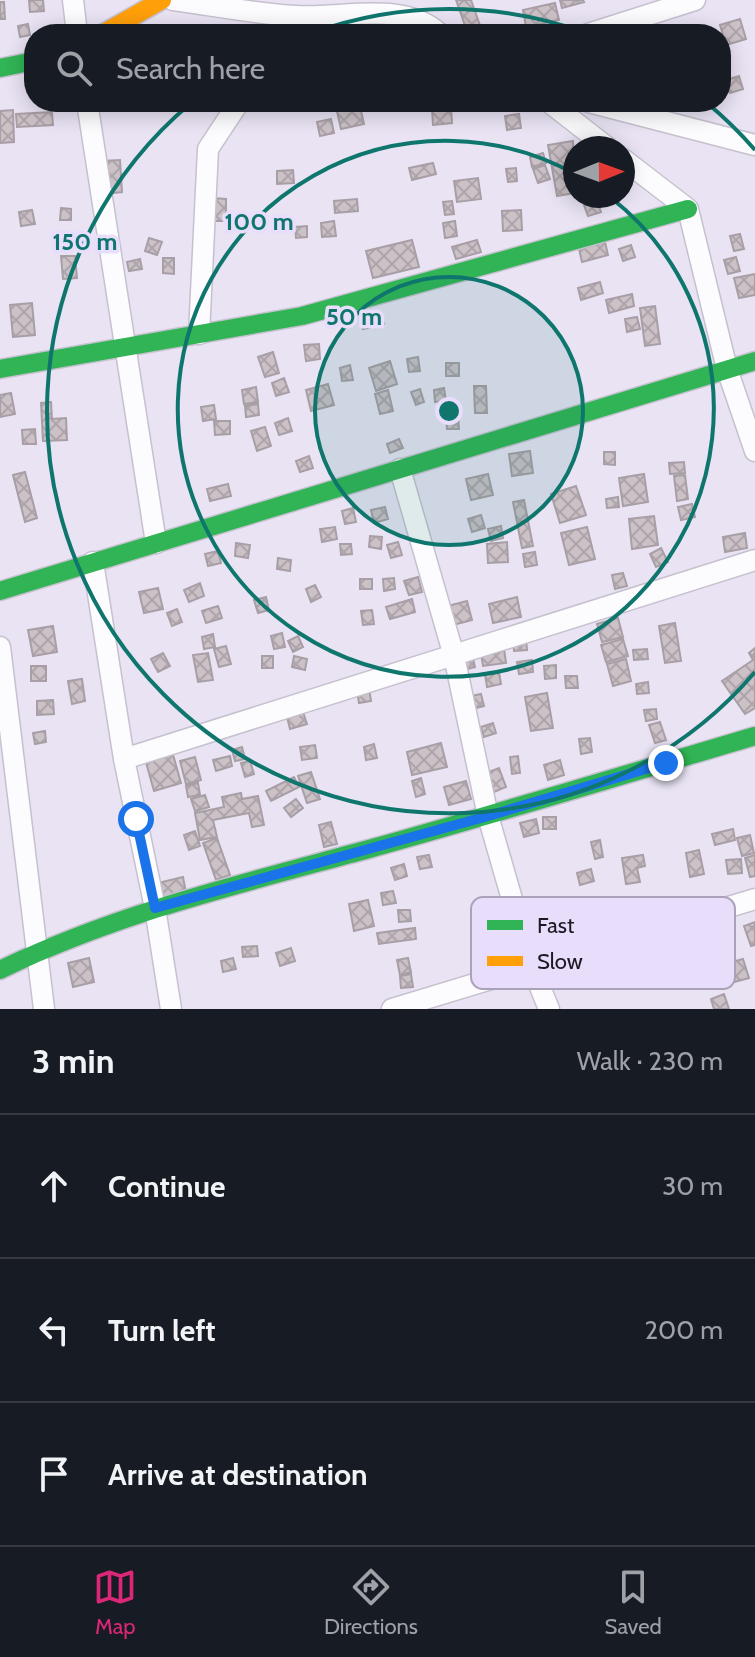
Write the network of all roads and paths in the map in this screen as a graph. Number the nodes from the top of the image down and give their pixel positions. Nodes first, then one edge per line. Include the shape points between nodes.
1 (73, 0) edge
2 (162, 0) edge
3 (173, 0) edge
4 (695, 0) edge
5 (296, 16) junction
6 (76, 24) edge
7 (120, 24) edge
8 (291, 24) edge
9 (426, 24) edge
10 (619, 24) edge
11 (24, 63) edge
12 (0, 68) edge
13 (89, 112) edge
14 (232, 112) edge
15 (562, 112) edge
16 (628, 112) edge
17 (593, 136) edge
18 (755, 145) edge
19 (635, 168) edge
20 (688, 209) junction
21 (199, 334) junction
22 (125, 347) junction
23 (755, 361) edge
24 (0, 369) edge
25 (727, 369) junction
26 (755, 451) edge
27 (400, 469) junction
28 (156, 543) junction
29 (755, 560) edge
30 (93, 562) junction
31 (0, 591) edge
32 (0, 647) edge
33 (454, 656) junction
34 (755, 736) edge
35 (124, 759) junction
36 (488, 816) junction
37 (511, 897) edge
38 (755, 899) edge
39 (735, 905) edge
40 (155, 908) junction
41 (37, 952) junction
42 (0, 970) edge
43 (471, 984) edge
44 (541, 989) edge
45 (44, 1009) edge
46 (171, 1009) edge
47 (392, 1009) edge
48 (549, 1009) edge

1 - 6 street
2 - 7 street
3 - 5 street
4 - 10 street
5 - 8 street
5 - 9 street via 379,14
11 - 12 street
13 - 22 street
14 - 21 street via 208,149
15 - 17 street
16 - 18 street
19 - 20 street
20 - 21 street via 302,316
20 - 25 street
21 - 22 street
22 - 24 street
22 - 28 street
23 - 25 street
25 - 26 street
25 - 27 street
27 - 28 street
27 - 33 street
28 - 30 street
29 - 33 street
30 - 31 street
30 - 35 street
32 - 41 street
33 - 35 street
33 - 36 street
34 - 36 street
35 - 40 street
36 - 37 street
36 - 40 street
38 - 39 street
40 - 41 street
40 - 46 street
41 - 42 street
41 - 45 street
43 - 47 street
44 - 48 street

